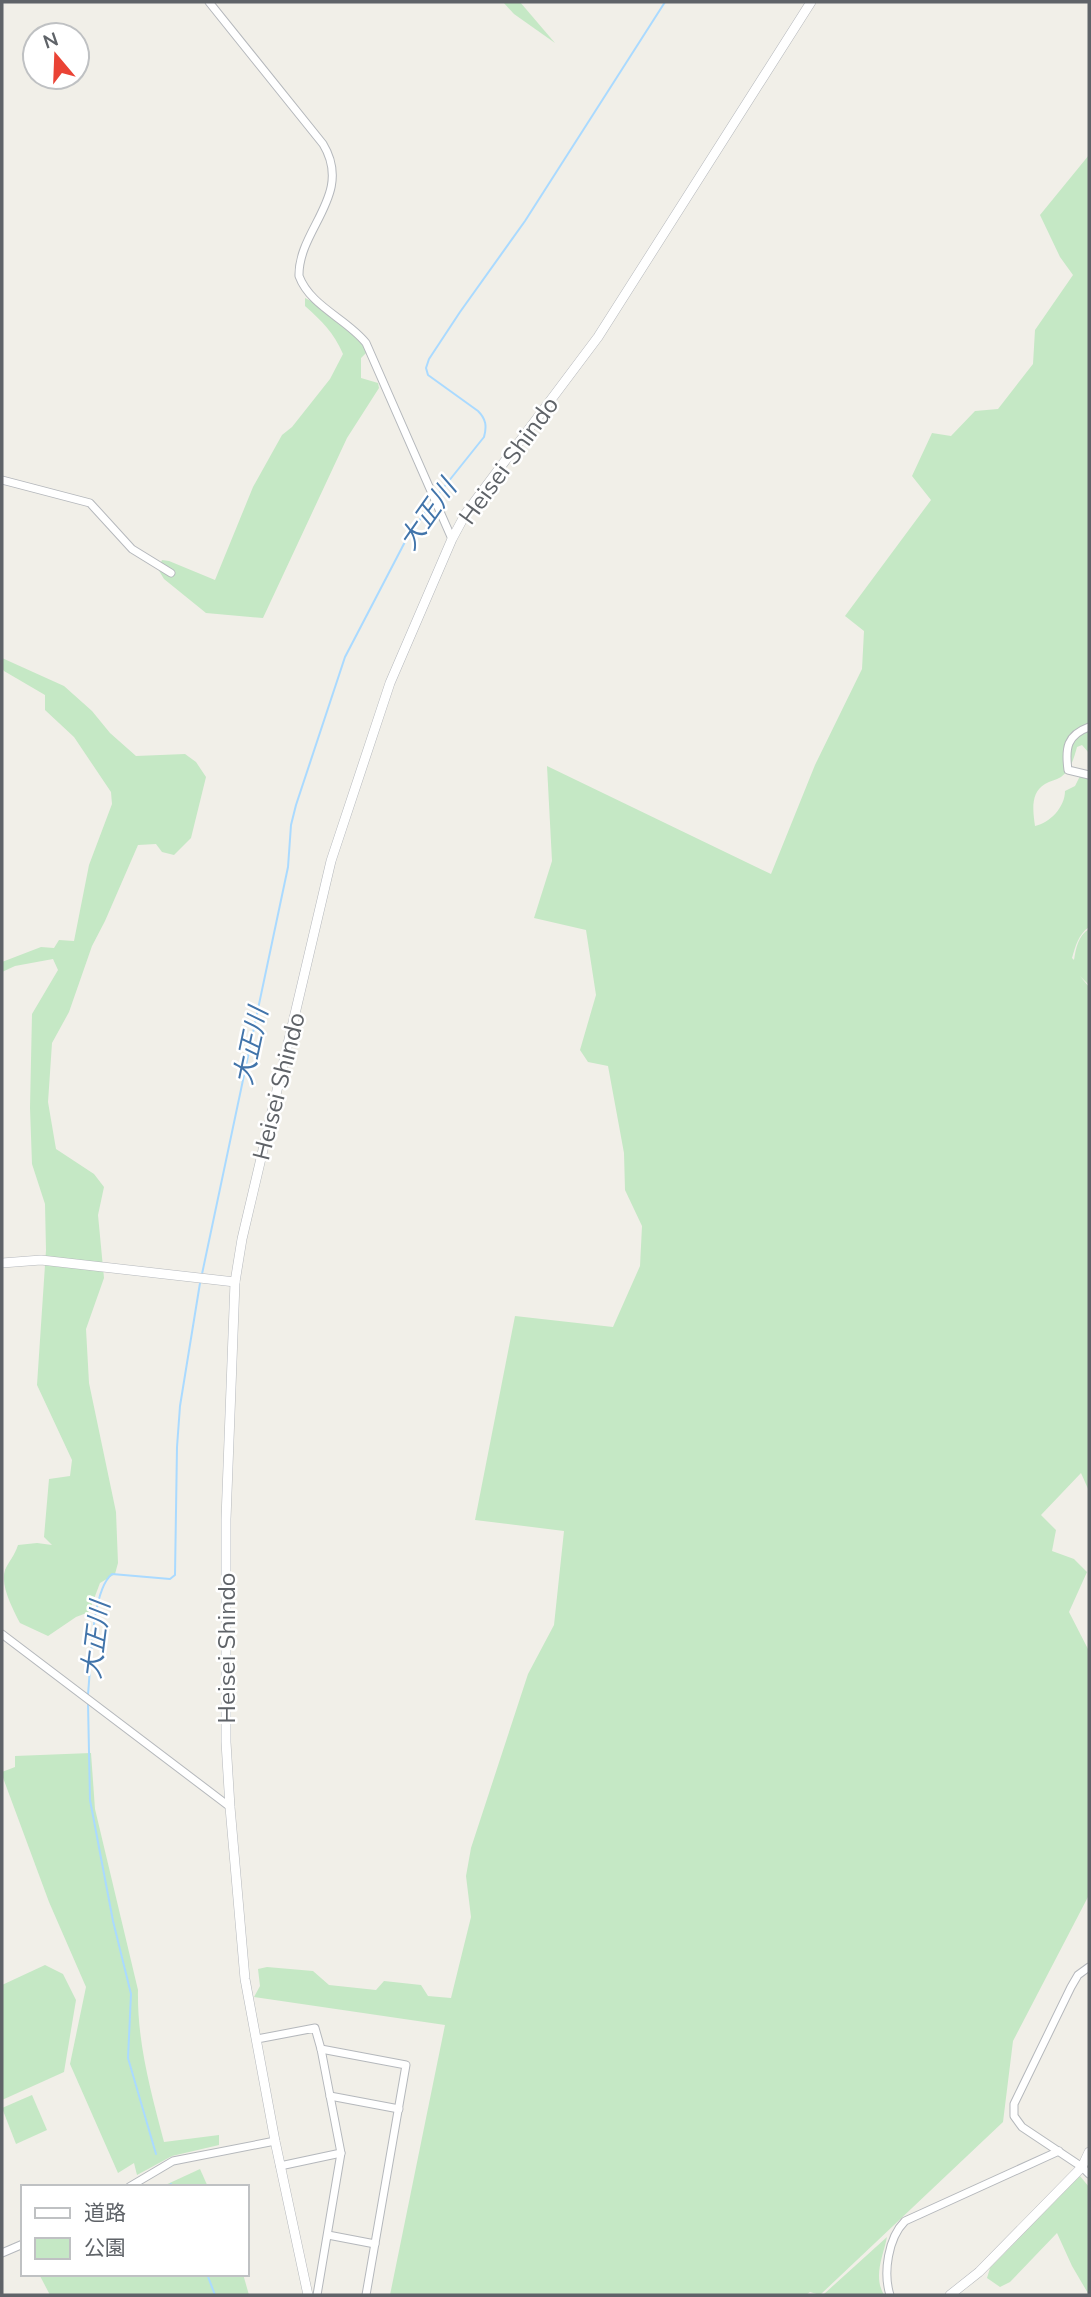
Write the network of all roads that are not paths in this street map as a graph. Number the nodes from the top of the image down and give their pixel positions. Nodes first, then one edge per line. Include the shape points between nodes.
1 (209, 2) edge
2 (811, 2) edge
3 (2, 480) edge
4 (452, 539) junction
5 (172, 573) dead end
6 (1089, 727) edge
7 (1089, 775) edge
8 (2, 1263) edge
9 (235, 1282) junction
10 (2, 1634) edge
11 (230, 1807) junction
12 (1089, 1967) edge
13 (257, 2039) junction
14 (321, 2049) junction
15 (330, 2096) junction
16 (399, 2109) junction
17 (275, 2141) junction
18 (1059, 2151) junction
19 (1089, 2152) edge
20 (341, 2153) junction
21 (280, 2166) junction
22 (1086, 2170) edge
23 (132, 2185) edge
24 (328, 2235) junction
25 (375, 2244) junction
26 (21, 2245) edge
27 (2, 2253) edge
28 (308, 2295) edge
29 (317, 2295) edge
30 (366, 2295) edge
31 (890, 2295) edge
32 (950, 2295) edge

1 - 4 street via 331,156 331,188 299,276 309,293 366,344
2 - 4 street, Heisei Shindo via 598,337 466,513
3 - 5 street via 90,503 132,549
4 - 9 street, Heisei Shindo via 390,682 331,861
6 - 7 street via 1070,740 1066,762 1068,770
8 - 9 street via 41,1260
9 - 11 street, Heisei Shindo via 226,1519
10 - 11 street
11 - 13 street, Heisei Shindo via 245,1979
12 - 18 street via 1071,1987 1014,2104 1014,2116 1022,2127
13 - 14 street via 316,2028
13 - 17 street, Heisei Shindo
14 - 15 street
14 - 16 street via 406,2065
15 - 16 street
15 - 20 street
16 - 25 street
17 - 21 street, Heisei Shindo
17 - 23 street via 173,2161
18 - 22 street
18 - 31 street via 905,2221 887,2265
19 - 22 street
20 - 21 street
20 - 24 street
21 - 28 street, Heisei Shindo
22 - 32 street
24 - 25 street
24 - 29 street
25 - 30 street
26 - 27 street

